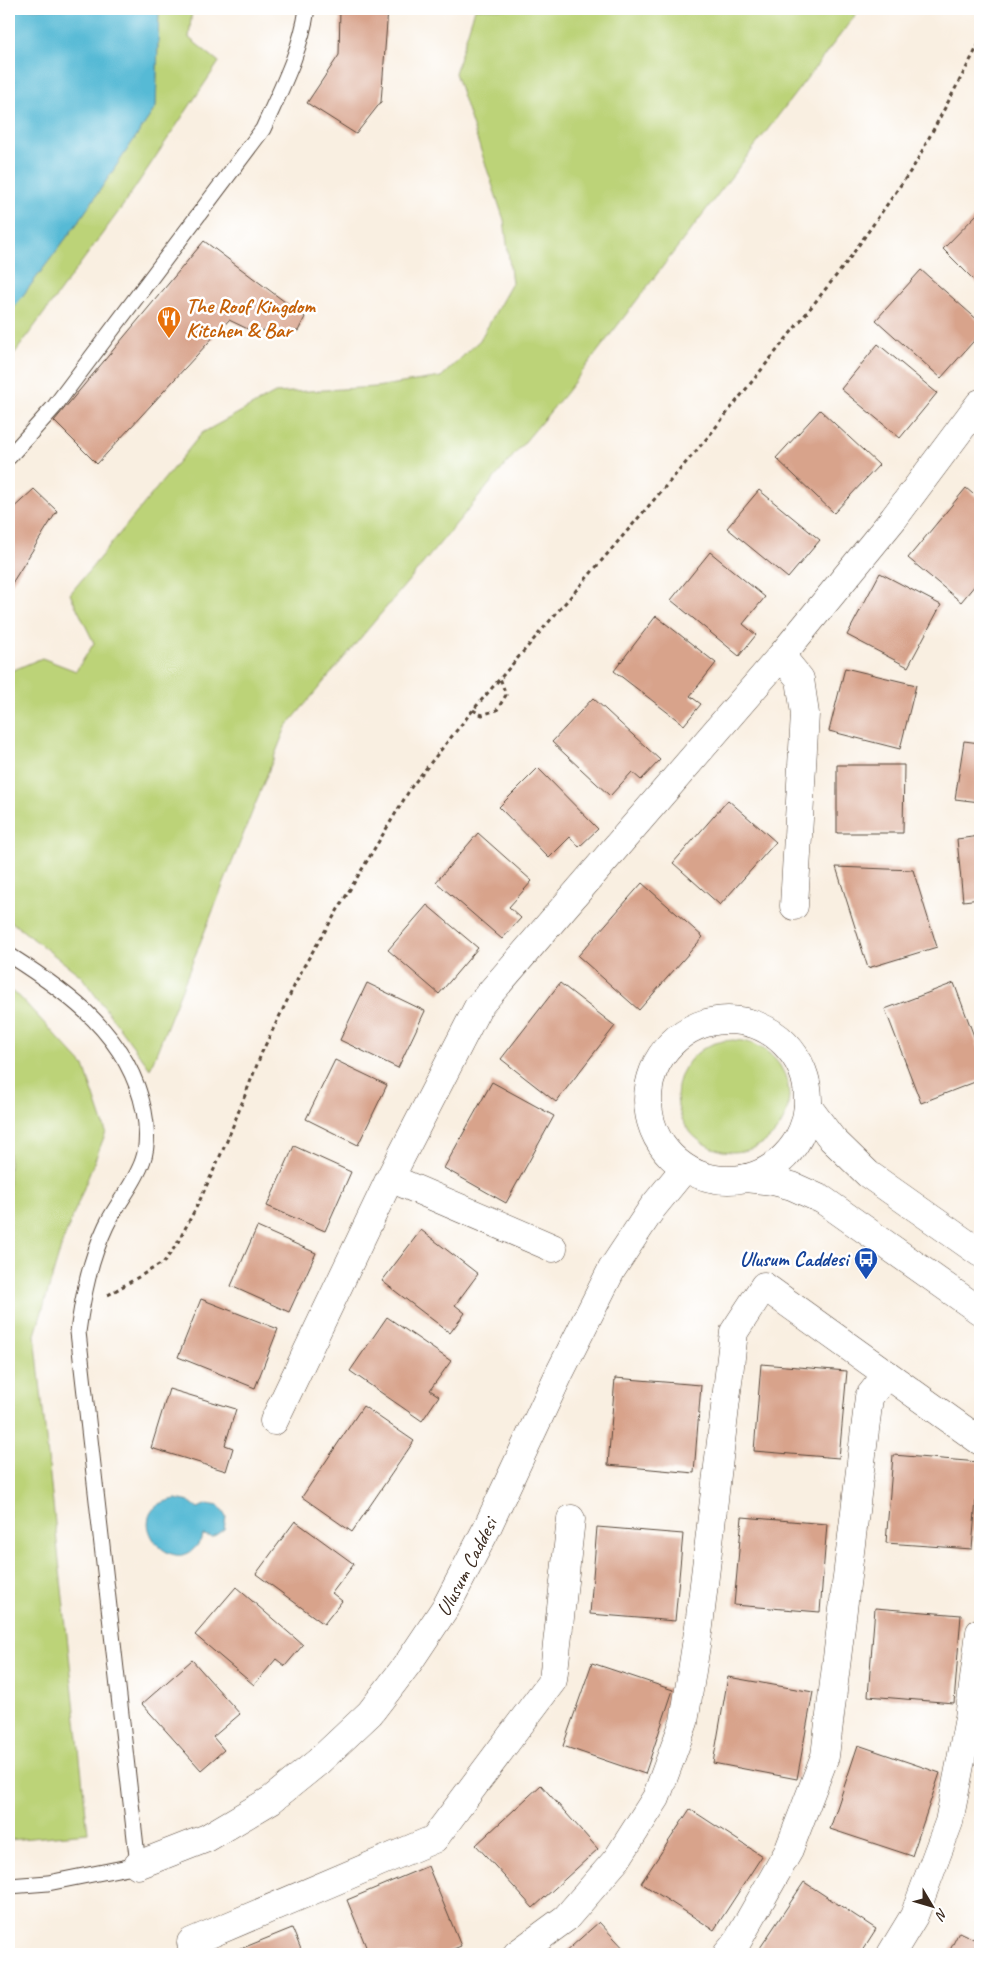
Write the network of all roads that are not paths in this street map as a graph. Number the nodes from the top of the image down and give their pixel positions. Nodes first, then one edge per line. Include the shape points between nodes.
1 (307, 9) edge
2 (980, 403) edge
3 (9, 457) edge
4 (781, 656) junction
5 (794, 906) dead end
6 (9, 955) edge
7 (808, 1107) junction
8 (685, 1168) junction
9 (390, 1178) junction
10 (744, 1178) junction
11 (554, 1248) dead end
12 (980, 1253) edge
13 (980, 1311) edge
14 (887, 1374) junction
15 (274, 1421) dead end
16 (980, 1441) edge
17 (571, 1519) dead end
18 (980, 1632) edge
19 (138, 1865) junction
20 (9, 1886) edge
21 (193, 1954) edge
22 (517, 1954) edge
23 (727, 1954) edge
24 (891, 1954) edge

1 - 3 lane via 286,78 263,129 54,407
2 - 4 street via 894,518
4 - 5 street via 800,680 805,714
4 - 9 street via 478,1007
6 - 19 lane via 58,987 86,1012 130,1068 146,1124 144,1158 106,1226 88,1272 78,1332
7 - 8 street via 807,1085 799,1064 786,1045 768,1031 747,1022 725,1020 703,1024 683,1034 666,1050 654,1069 648,1091 648,1113 656,1135 668,1154
7 - 10 street via 803,1128 793,1147 778,1163
7 - 12 street via 832,1139 868,1174
8 - 10 street via 708,1178
8 - 19 street, Ulusum Caddesi via 653,1207 612,1269 447,1605 370,1713 271,1800 207,1838
9 - 11 street
9 - 15 street
10 - 13 street via 786,1185 823,1200
14 - 16 street
14 - 22 street via 764,1286 734,1332 699,1626 684,1722 656,1798 617,1859 566,1918
14 - 23 street via 869,1397 824,1756 788,1852
17 - 21 street via 553,1680 434,1840 191,1942
18 - 24 street via 969,1718 949,1822 914,1916
19 - 20 lane via 48,1883

